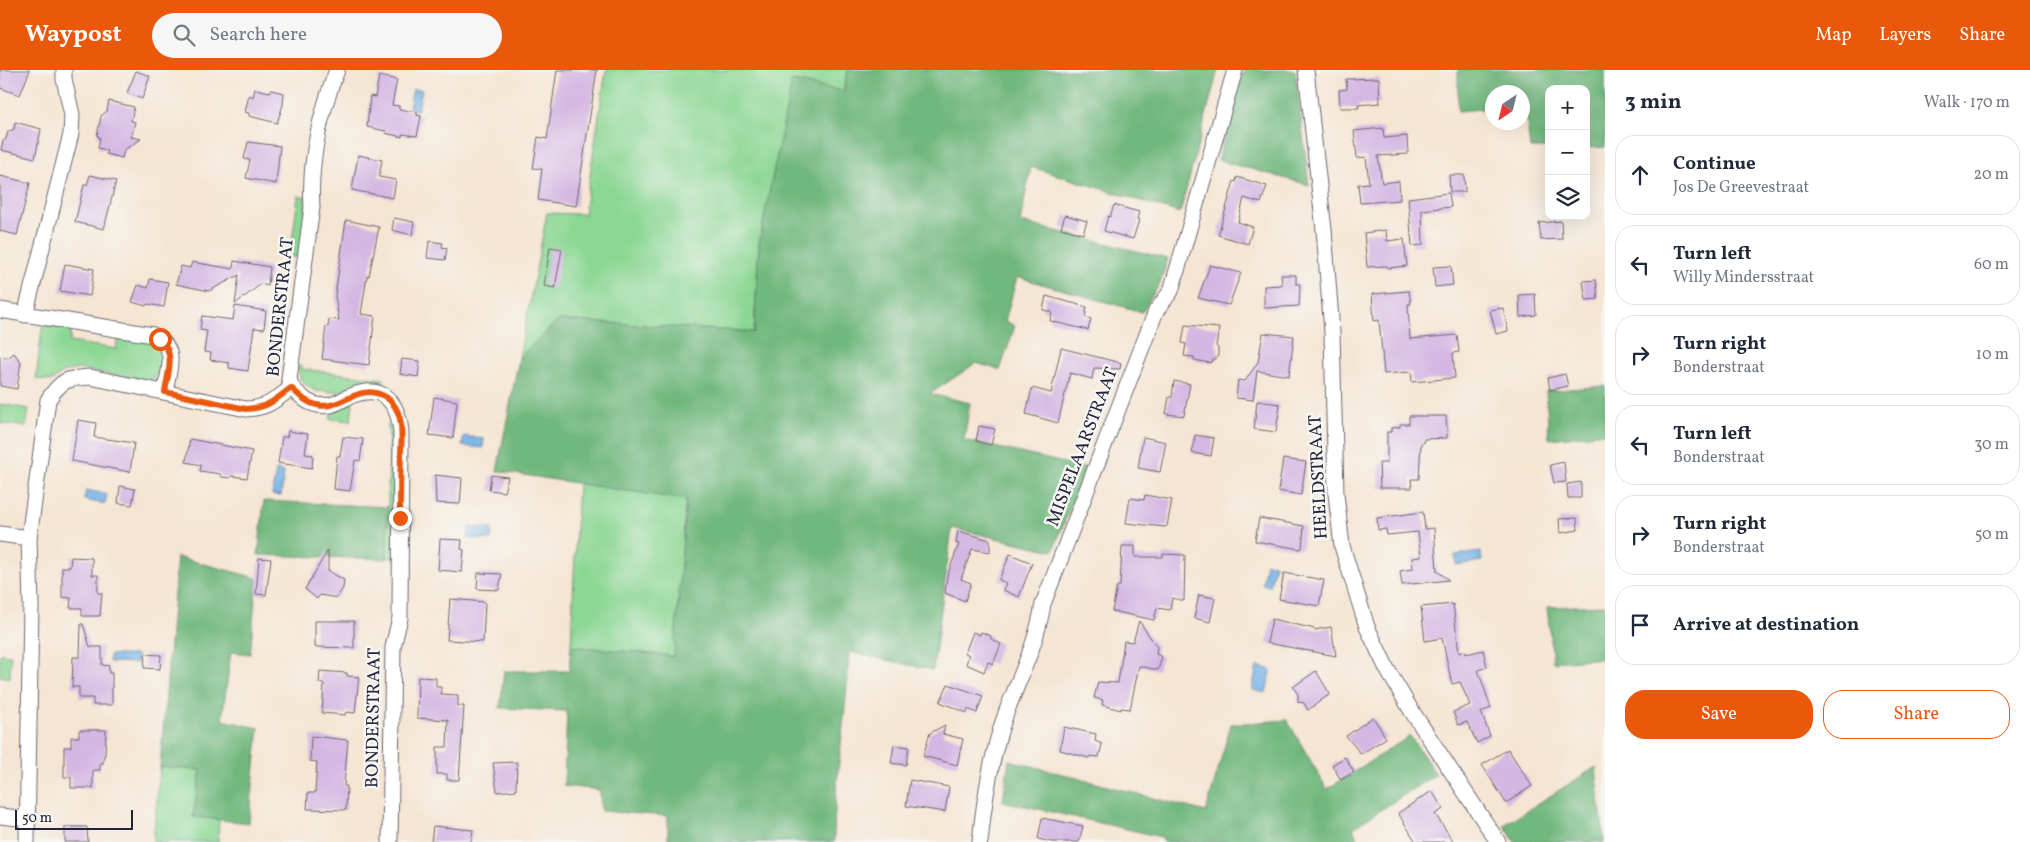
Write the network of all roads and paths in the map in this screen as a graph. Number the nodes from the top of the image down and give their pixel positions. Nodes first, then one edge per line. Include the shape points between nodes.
1 (64, 70) edge
2 (337, 70) edge
3 (1235, 70) edge
4 (1306, 70) edge
5 (0, 310) edge
6 (24, 315) junction
7 (291, 388) junction
8 (165, 392) junction
9 (0, 534) edge
10 (29, 538) junction
11 (0, 816) edge
12 (28, 819) junction
13 (27, 842) edge
14 (390, 842) edge
15 (980, 842) edge
16 (1498, 842) edge

1 - 6 street via 72,114 71,134
2 - 7 street, BONDERSTRAAT via 318,130 310,182 312,207 289,379
3 - 15 street, MISPELAARSTRAAT via 1171,292 1156,311 1043,604 1040,629 1006,715 991,773
4 - 16 street, HEELDSTRAAT via 1332,332 1336,494 1342,546 1367,627 1387,669
5 - 6 street
6 - 8 street via 153,335 170,350
7 - 8 street via 260,409
7 - 14 street, BONDERSTRAAT via 318,406 331,405 368,392 380,394 392,401 400,418 400,618 393,647
8 - 10 street via 90,377 70,378 57,386 48,400
9 - 10 street
10 - 12 street
11 - 12 street
12 - 13 street

